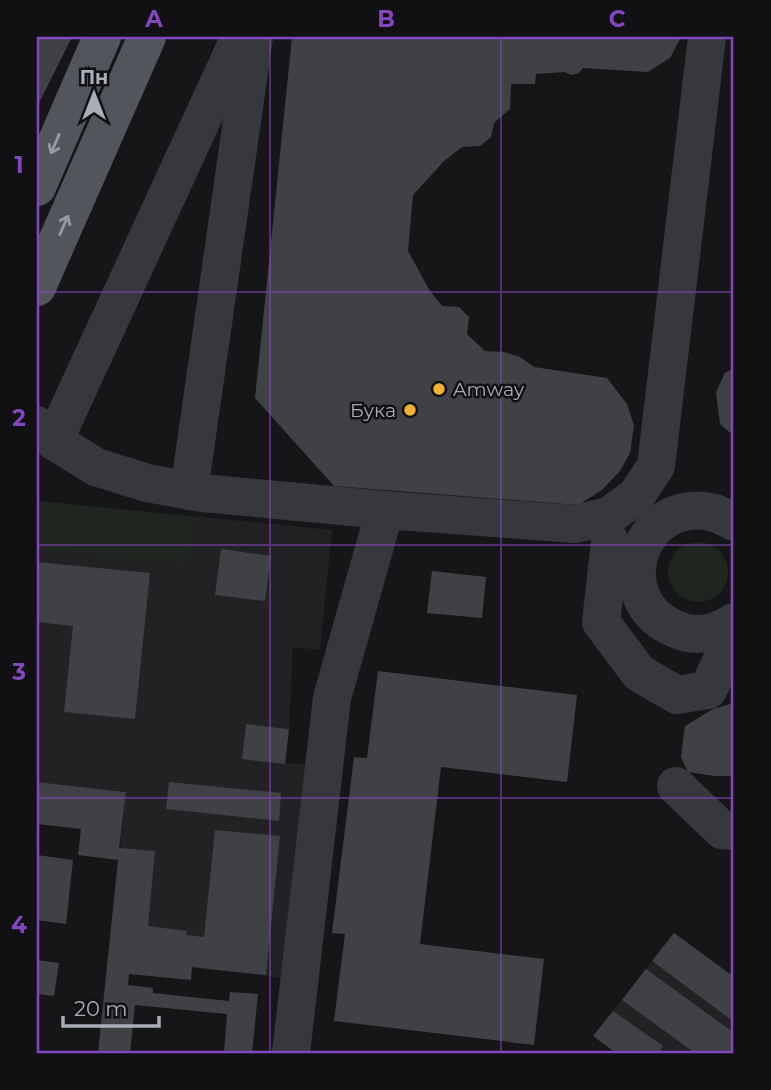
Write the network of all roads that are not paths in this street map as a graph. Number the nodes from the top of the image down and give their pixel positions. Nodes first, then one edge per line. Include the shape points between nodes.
1 (102, 37) edge
2 (147, 37) edge
3 (240, 37) edge
4 (254, 37) edge
5 (707, 37) edge
6 (37, 187) edge
7 (37, 287) edge
8 (45, 433) edge
9 (189, 491) junction
10 (385, 510) junction
11 (734, 522) edge
12 (602, 530) junction
13 (636, 576) junction
14 (734, 622) edge
15 (734, 634) edge
16 (676, 786) dead end
17 (734, 831) edge
18 (295, 1053) edge

1 -> 6 main road
7 -> 2 main road
3 - 8 street
4 - 9 street
5 - 12 street via 656,466 636,496 609,516
8 - 9 street via 96,467
9 - 10 street
10 - 12 street
10 - 18 street via 332,698
11 - 13 street via 697,510 659,523 638,556
12 - 13 street
12 - 15 street via 601,622 639,673 677,695 708,690
13 - 14 street via 640,596 665,626 705,634
16 - 17 street via 722,830

